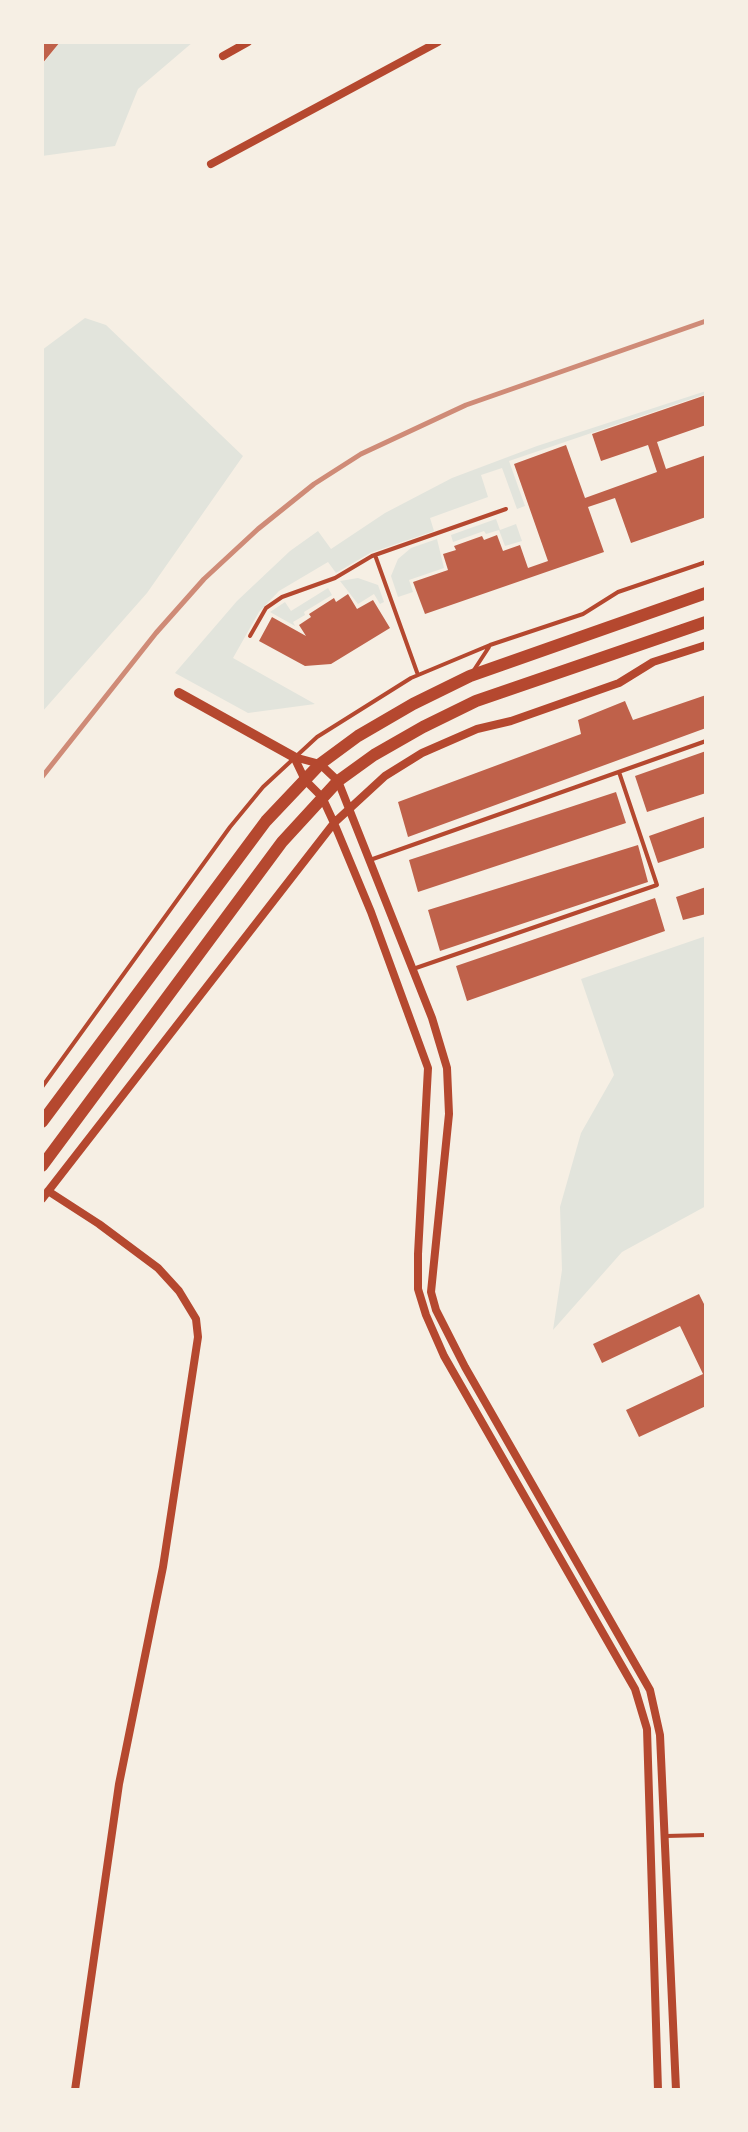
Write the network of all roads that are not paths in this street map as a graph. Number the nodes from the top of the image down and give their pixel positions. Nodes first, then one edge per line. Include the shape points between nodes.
1 (248, 42) edge
2 (438, 42) edge
3 (223, 56) dead end
4 (211, 164) dead end
5 (506, 509) dead end
6 (375, 555) junction
7 (706, 562) edge
8 (706, 593) edge
9 (706, 622) edge
10 (250, 636) dead end
11 (490, 645) junction
12 (706, 645) edge
13 (418, 675) junction
14 (470, 676) junction
15 (179, 693) dead end
16 (706, 741) edge
17 (294, 757) junction
18 (320, 764) junction
19 (619, 772) junction
20 (305, 780) junction
21 (338, 781) junction
22 (322, 797) junction
23 (350, 808) junction
24 (334, 823) junction
25 (370, 860) junction
26 (413, 969) junction
27 (42, 1087) edge
28 (42, 1122) edge
29 (42, 1166) edge
30 (45, 1195) edge
31 (706, 1835) edge
32 (666, 1836) junction
33 (75, 2090) edge
34 (658, 2090) edge
35 (676, 2090) edge

1 - 3 street
2 - 4 street
5 - 6 lane
6 - 10 lane via 270,604
6 - 13 lane
7 - 11 lane via 618,592 583,614
8 - 14 main road
9 - 21 main road via 476,701 374,755
11 - 13 lane
11 - 14 lane
12 - 23 street via 653,662 619,683 477,729 422,753 385,776
13 - 17 lane via 347,716
14 - 18 main road via 358,736
15 - 17 street
16 - 19 lane
17 - 18 street
17 - 20 street
17 - 27 lane via 230,827
18 - 20 main road
18 - 21 street
19 - 25 lane
19 - 26 lane via 657,885
20 - 22 street
20 - 28 main road via 266,821
21 - 22 main road
21 - 23 street
22 - 24 street
22 - 29 main road via 282,842
23 - 24 street
23 - 25 street
24 - 30 street
24 - 34 street via 428,1068 418,1254 418,1289 426,1315 444,1356 635,1689 647,1729
25 - 26 street
26 - 32 street via 447,1068 449,1114 431,1292 436,1310 650,1690 660,1735
30 - 33 street via 99,1224 158,1268 185,1300 196,1319 198,1337 163,1567 119,1784
31 - 32 lane
32 - 35 street

